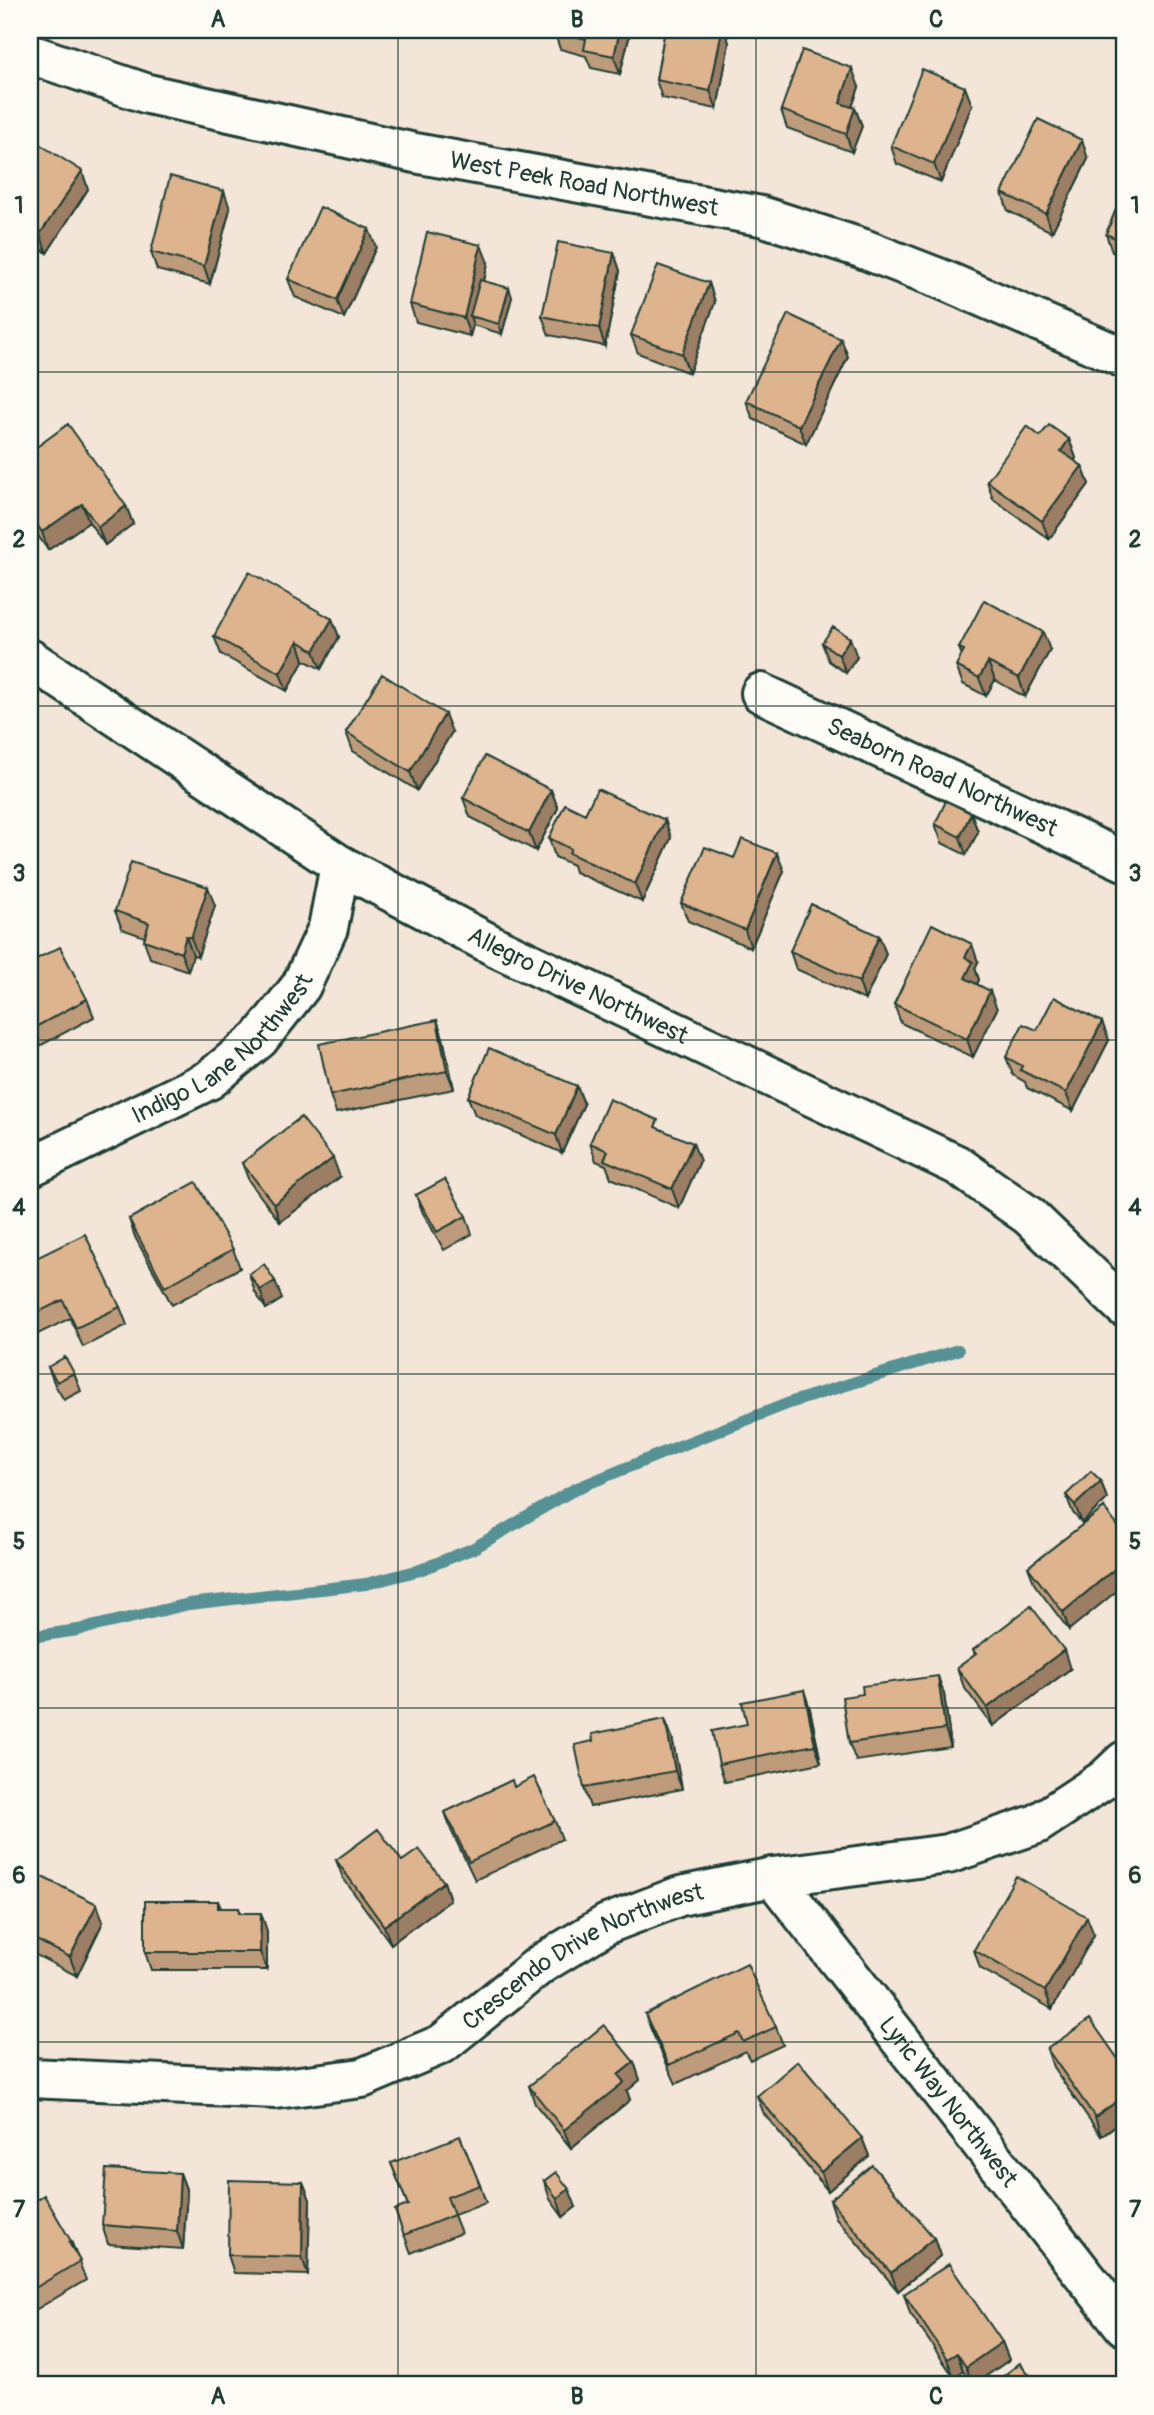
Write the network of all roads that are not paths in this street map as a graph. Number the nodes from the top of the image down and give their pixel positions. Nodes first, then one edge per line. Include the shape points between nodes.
1 (30, 54) edge
2 (1124, 358) edge
3 (30, 659) edge
4 (761, 693) dead end
5 (1124, 861) edge
6 (341, 865) junction
7 (30, 1167) edge
8 (1124, 1307) edge
9 (1124, 1761) edge
10 (773, 1877) junction
11 (30, 2078) edge
12 (1124, 2326) edge

1 - 2 street, West Peek Road Northwest via 148,94 401,150 761,216 873,252
3 - 6 street, Allegro Drive Northwest
4 - 5 street, Seaborn Road Northwest
6 - 7 street, Indigo Lane Northwest via 328,928 301,986 258,1039 209,1080
6 - 8 street, Allegro Drive Northwest via 498,948 957,1165 1029,1216
9 - 10 street, Crescendo Drive Northwest via 1037,1824 948,1854
10 - 11 street, Crescendo Drive Northwest via 680,1896 607,1924 541,1964 442,2044 362,2078 276,2089
10 - 12 street, Lyric Way Northwest

